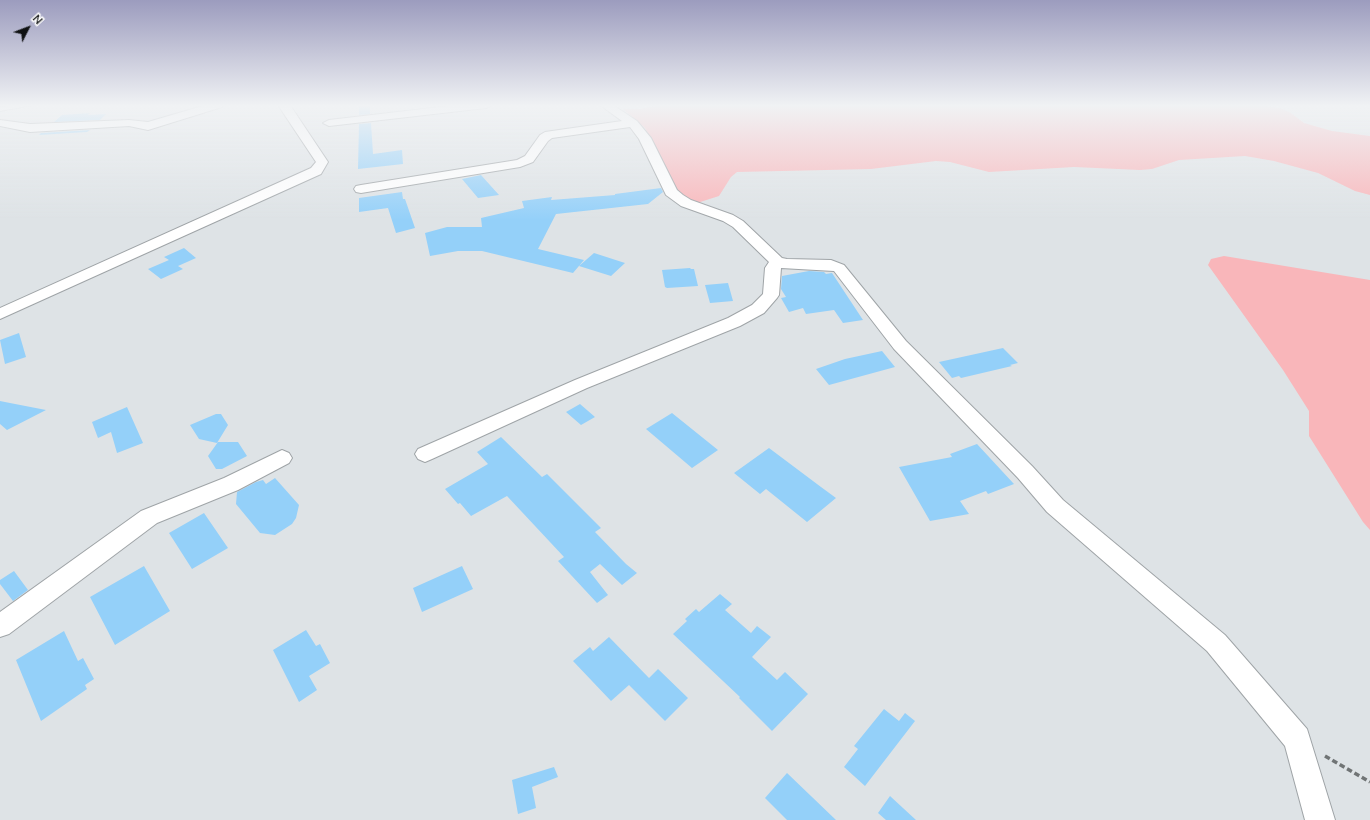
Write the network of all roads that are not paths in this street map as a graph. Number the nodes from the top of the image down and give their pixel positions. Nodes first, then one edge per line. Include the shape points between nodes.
1 (310, 143) edge
2 (540, 143) edge
3 (648, 143) edge
4 (361, 189) dead end
5 (777, 262) junction
6 (0, 314) edge
7 (425, 454) dead end
8 (282, 458) dead end
9 (0, 626) edge
10 (1320, 820) edge

1 - 6 street via 322,162 316,171
2 - 4 street via 529,159 520,163
3 - 5 street via 671,192 686,203 738,224
5 - 7 street via 773,268 771,295 751,314 581,384
5 - 10 street via 831,265 839,268 900,345 1055,506 1216,643 1297,739
8 - 9 street via 231,484 148,517

